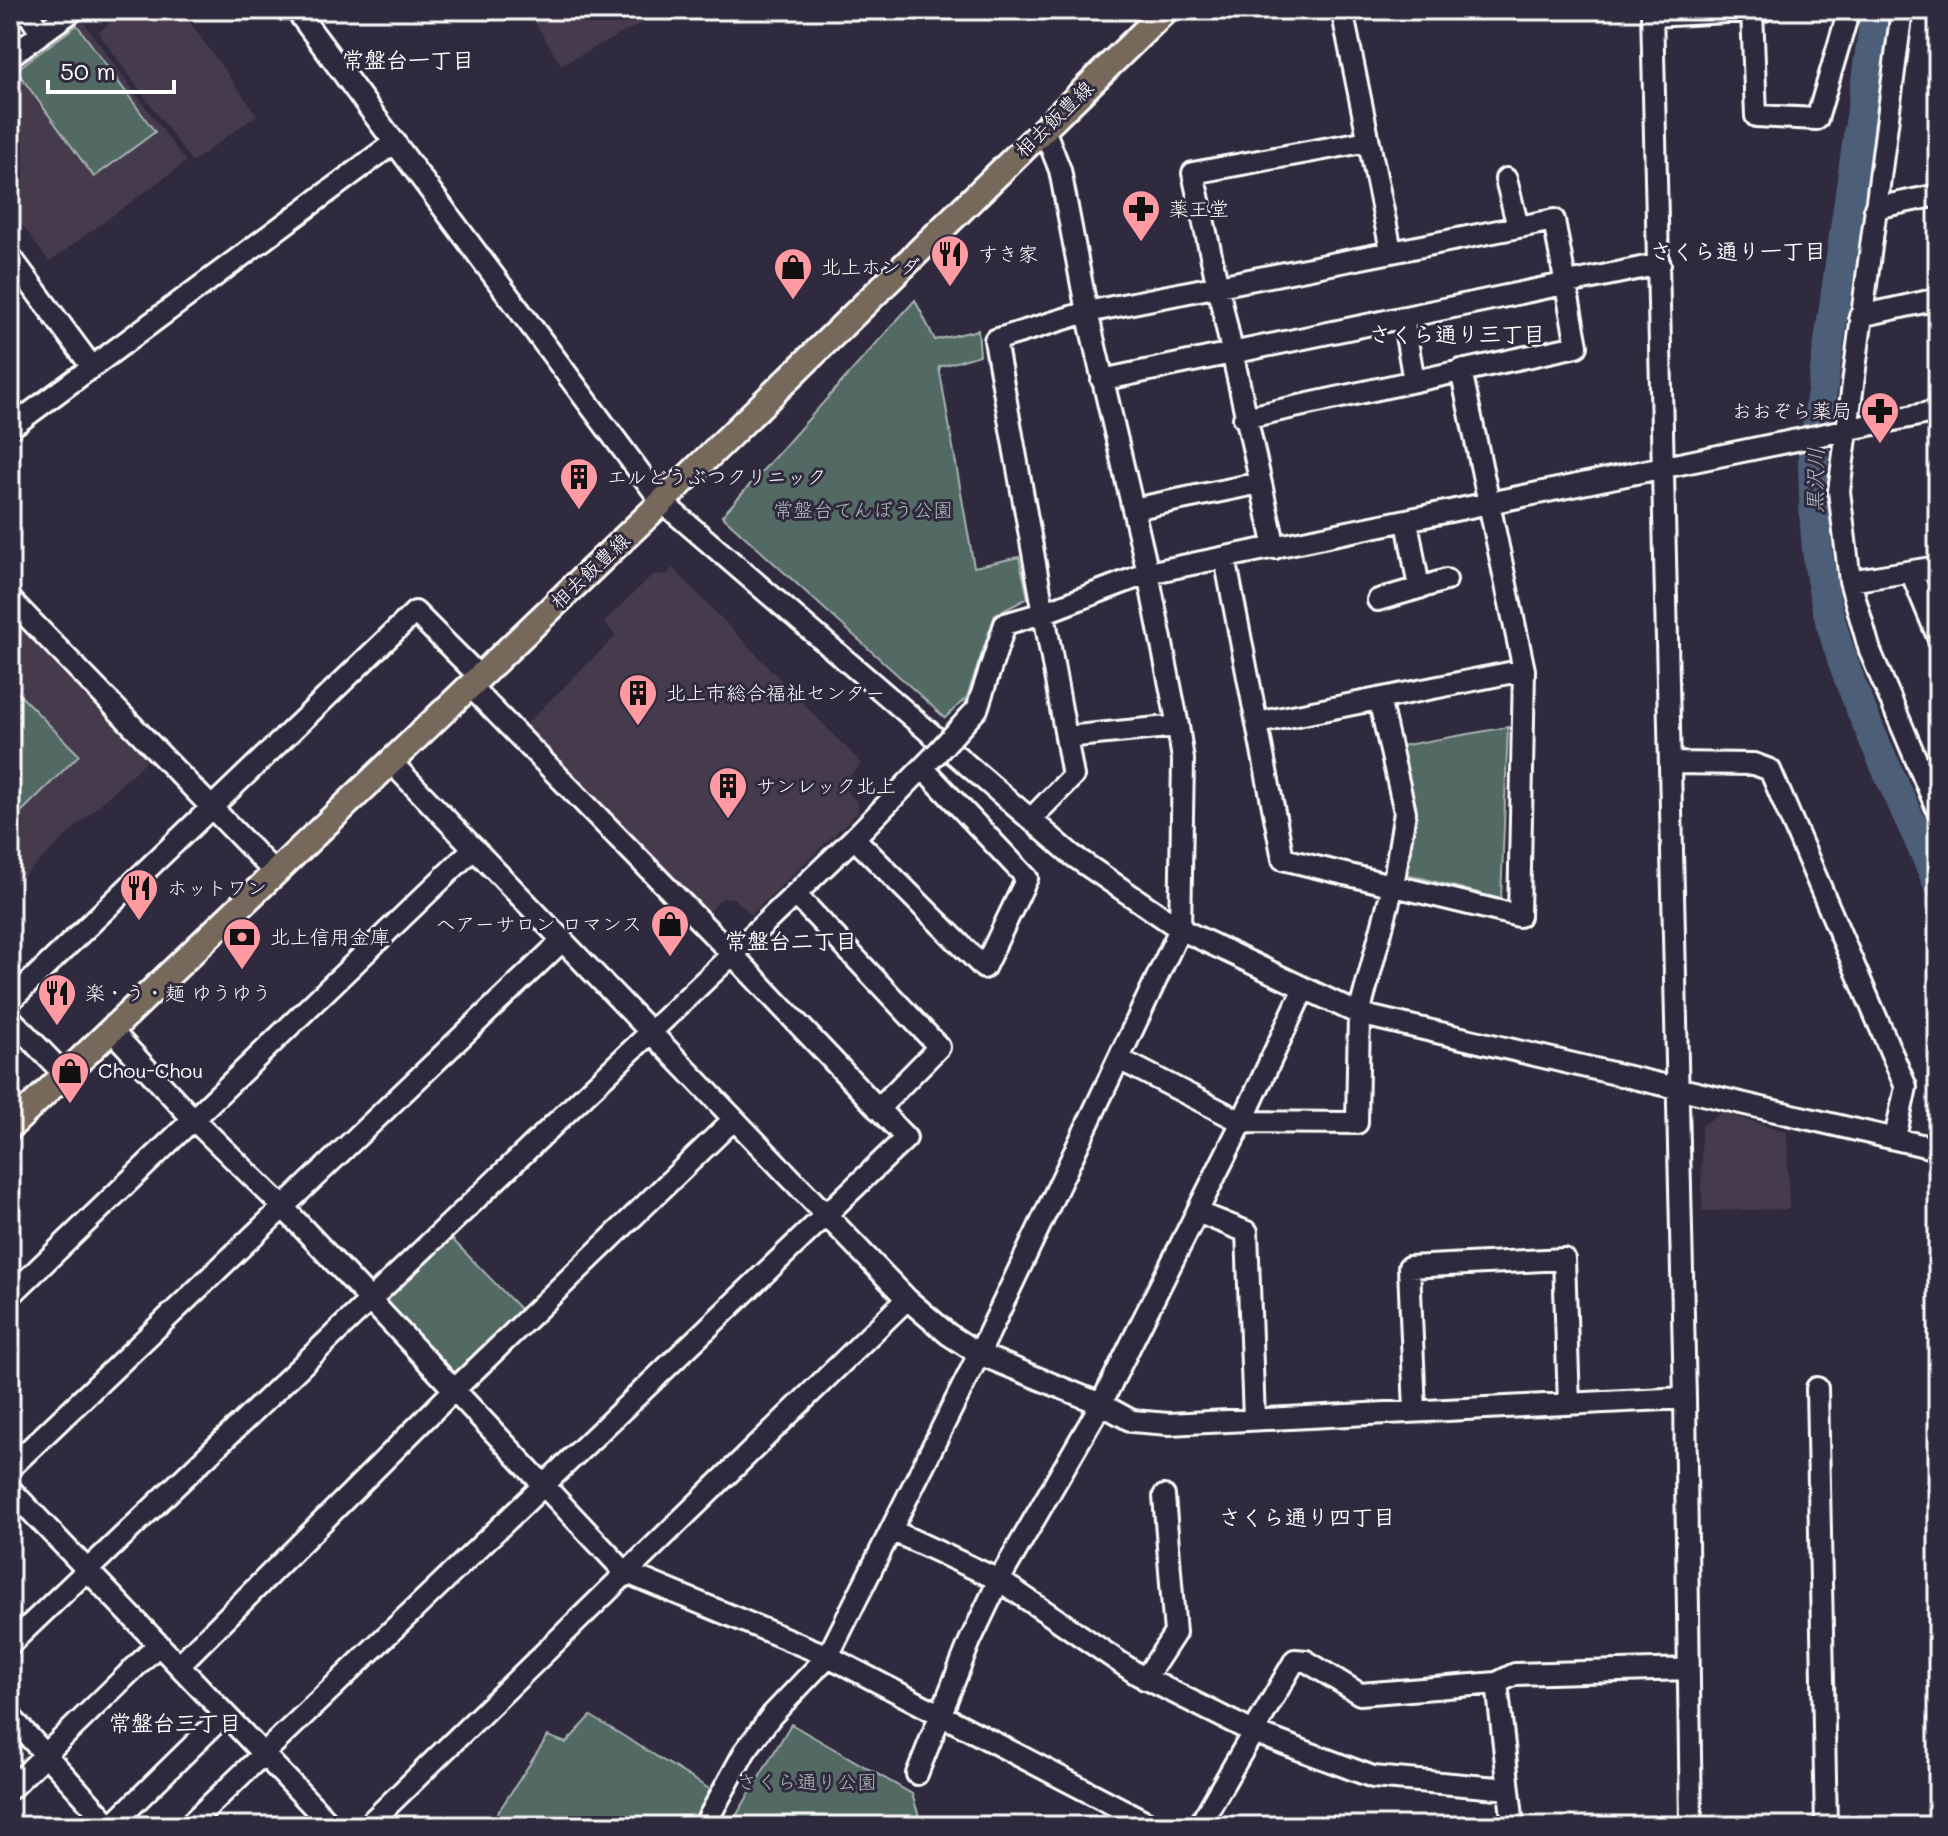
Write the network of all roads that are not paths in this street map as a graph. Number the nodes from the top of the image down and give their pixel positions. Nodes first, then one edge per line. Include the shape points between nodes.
1 (26, 10) edge
2 (74, 10) edge
3 (296, 10) edge
4 (1166, 10) edge
5 (1342, 10) edge
6 (1756, 10) edge
7 (1849, 10) edge
8 (1902, 10) edge
9 (1652, 13) edge
10 (41, 33) junction
11 (10, 56) edge
12 (1044, 129) junction
13 (1368, 141) junction
14 (395, 142) junction
15 (1506, 179) dead end
16 (1938, 195) edge
17 (1875, 208) junction
18 (1518, 227) junction
19 (1391, 250) junction
20 (10, 256) edge
21 (1660, 264) junction
22 (1566, 284) junction
23 (1217, 286) junction
24 (1938, 299) edge
25 (1087, 312) junction
26 (1860, 316) junction
27 (1403, 318) junction
28 (1232, 352) junction
29 (92, 367) junction
30 (1461, 370) junction
31 (1102, 380) junction
32 (1414, 381) junction
33 (1938, 411) edge
34 (1244, 418) junction
35 (10, 428) edge
36 (1840, 430) junction
37 (1661, 468) junction
38 (1260, 483) junction
39 (662, 502) junction
40 (1489, 505) junction
41 (1133, 509) junction
42 (1407, 521) junction
43 (1275, 548) junction
44 (1225, 558) junction
45 (1938, 567) edge
46 (1911, 572) junction
47 (1148, 573) junction
48 (1446, 580) dead end
49 (1850, 581) junction
50 (1419, 588) junction
51 (10, 599) edge
52 (1378, 600) dead end
53 (1043, 613) junction
54 (1938, 637) edge
55 (1524, 670) junction
56 (474, 681) junction
57 (1379, 699) junction
58 (1257, 723) junction
59 (1178, 726) junction
60 (1066, 737) junction
61 (930, 760) junction
62 (391, 762) junction
63 (1670, 763) junction
64 (211, 807) junction
65 (1938, 811) edge
66 (1031, 819) junction
67 (854, 838) junction
68 (474, 848) junction
69 (275, 873) junction
70 (1393, 886) junction
71 (795, 894) junction
72 (1180, 929) junction
73 (562, 941) junction
74 (732, 954) junction
75 (1304, 988) junction
76 (10, 1001) edge
77 (1359, 1014) junction
78 (10, 1018) edge
79 (111, 1030) junction
80 (650, 1032) junction
81 (1121, 1060) junction
82 (65, 1075) junction
83 (1676, 1086) junction
84 (878, 1109) junction
85 (194, 1120) junction
86 (733, 1120) junction
87 (1242, 1122) junction
88 (10, 1127) edge
89 (1895, 1138) junction
90 (1938, 1149) edge
91 (283, 1207) junction
92 (826, 1212) junction
93 (1197, 1212) junction
94 (10, 1296) edge
95 (371, 1299) junction
96 (907, 1299) junction
97 (979, 1354) junction
98 (1817, 1388) dead end
99 (455, 1389) junction
100 (1685, 1398) junction
101 (1101, 1404) junction
102 (1569, 1404) junction
103 (1415, 1411) junction
104 (1254, 1419) junction
105 (10, 1468) edge
106 (542, 1484) junction
107 (10, 1489) edge
108 (1164, 1496) dead end
109 (891, 1530) junction
110 (86, 1571) junction
111 (625, 1572) junction
112 (999, 1580) junction
113 (10, 1644) edge
114 (159, 1644) junction
115 (828, 1656) junction
116 (179, 1665) junction
117 (1689, 1669) junction
118 (1145, 1679) junction
119 (1497, 1683) junction
120 (225, 1714) junction
121 (10, 1716) edge
122 (942, 1716) junction
123 (1253, 1732) junction
124 (263, 1753) junction
125 (46, 1754) junction
126 (917, 1774) dead end
127 (10, 1789) edge
128 (1509, 1789) junction
129 (111, 1826) edge
130 (188, 1826) edge
131 (332, 1826) edge
132 (367, 1826) edge
133 (704, 1826) edge
134 (1154, 1826) edge
135 (1199, 1826) edge
136 (1513, 1826) edge
137 (1691, 1826) edge
138 (1826, 1826) edge

1 - 10 street
2 - 10 street
3 - 14 street
4 - 12 main road, 相去飯豊線
5 - 13 street
6 - 7 street via 1756,116 1817,119
6 - 9 street
8 - 17 street
9 - 21 street
10 - 11 street
12 - 25 street via 1060,170
12 - 39 main road, 相去飯豊線
13 - 19 street
13 - 23 street via 1193,173
14 - 29 street
14 - 39 street
15 - 18 street
16 - 17 street
17 - 26 street
18 - 19 street
18 - 22 street via 1554,220
19 - 23 street
20 - 29 street
21 - 22 street
21 - 37 street
22 - 27 street
22 - 30 street via 1577,346
23 - 25 street
23 - 28 street
24 - 26 street
25 - 31 street
25 - 53 street via 995,340
26 - 36 street
27 - 28 street
27 - 32 street
28 - 31 street
28 - 34 street
29 - 35 street
30 - 32 street
30 - 40 street
31 - 41 street
32 - 34 street
33 - 36 street
34 - 38 street
36 - 37 street
36 - 49 street via 1839,491
37 - 40 street
37 - 63 street
38 - 41 street
38 - 43 street
39 - 56 main road, 相去飯豊線
39 - 66 street
40 - 42 street
40 - 55 street
41 - 47 street
42 - 43 street
42 - 50 street
43 - 44 street
44 - 47 street
44 - 58 street
45 - 46 street
46 - 49 street
46 - 54 street
47 - 53 street
47 - 59 street
48 - 50 street
49 - 65 street via 1870,651
50 - 52 street
51 - 64 street
53 - 60 street
53 - 61 street, bridge via 1005,624 977,709
55 - 57 street
55 - 70 street via 1519,916
56 - 62 main road, 相去飯豊線
56 - 64 street via 415,612
56 - 74 street
57 - 58 street
57 - 70 street via 1405,812
58 - 70 street via 1283,859
59 - 60 street
59 - 72 street via 1183,760
60 - 66 street via 1073,776
61 - 67 street
61 - 67 street via 1027,878 984,968
62 - 68 street
62 - 69 main road, 相去飯豊線
63 - 83 street
63 - 89 street via 1754,764 1770,770 1906,1087
64 - 69 street
64 - 76 street
66 - 72 street via 1072,855
67 - 71 street
68 - 73 street
68 - 85 street
69 - 79 main road, 相去飯豊線
70 - 77 street
71 - 74 street
71 - 84 street via 939,1047
72 - 75 street
72 - 81 street
73 - 80 street
73 - 91 street
74 - 80 street
74 - 84 street
75 - 77 street
75 - 87 street
77 - 83 street
77 - 87 street via 1357,1123
78 - 82 street
79 - 82 main road, 相去飯豊線
79 - 85 street
80 - 86 street
80 - 95 street
81 - 87 street
81 - 97 street
82 - 88 main road, 相去飯豊線
83 - 89 street
83 - 100 street
84 - 92 street via 906,1138
85 - 91 street
85 - 94 street
86 - 92 street
86 - 99 street
87 - 93 street
89 - 90 street
91 - 95 street
91 - 105 street
92 - 96 street
92 - 106 street
93 - 101 street
93 - 104 street via 1247,1232
95 - 99 street
95 - 110 street
96 - 97 street
96 - 111 street
97 - 101 street
97 - 109 street
98 - 138 street
99 - 106 street
99 - 116 street
100 - 102 street
100 - 117 street
101 - 104 street via 1132,1421
101 - 112 street
102 - 103 street
102 - 103 street via 1564,1259 1409,1267
103 - 104 street
106 - 111 street
106 - 124 street
107 - 110 street
108 - 118 street via 1175,1633
109 - 112 street
109 - 115 street
110 - 113 street
110 - 114 street
111 - 115 street
111 - 132 street
112 - 118 street
112 - 122 street
114 - 116 street
114 - 125 street
115 - 122 street
115 - 133 street via 745,1751
116 - 120 street
117 - 119 street via 1515,1674
117 - 137 street
118 - 123 street
119 - 123 street via 1360,1694 1306,1661 1295,1660
119 - 128 street
120 - 124 street
120 - 129 street
121 - 125 street
122 - 126 street
122 - 134 street
123 - 128 street via 1373,1777
123 - 135 street
124 - 130 street
124 - 131 street
125 - 127 street
125 - 129 street
128 - 136 street

